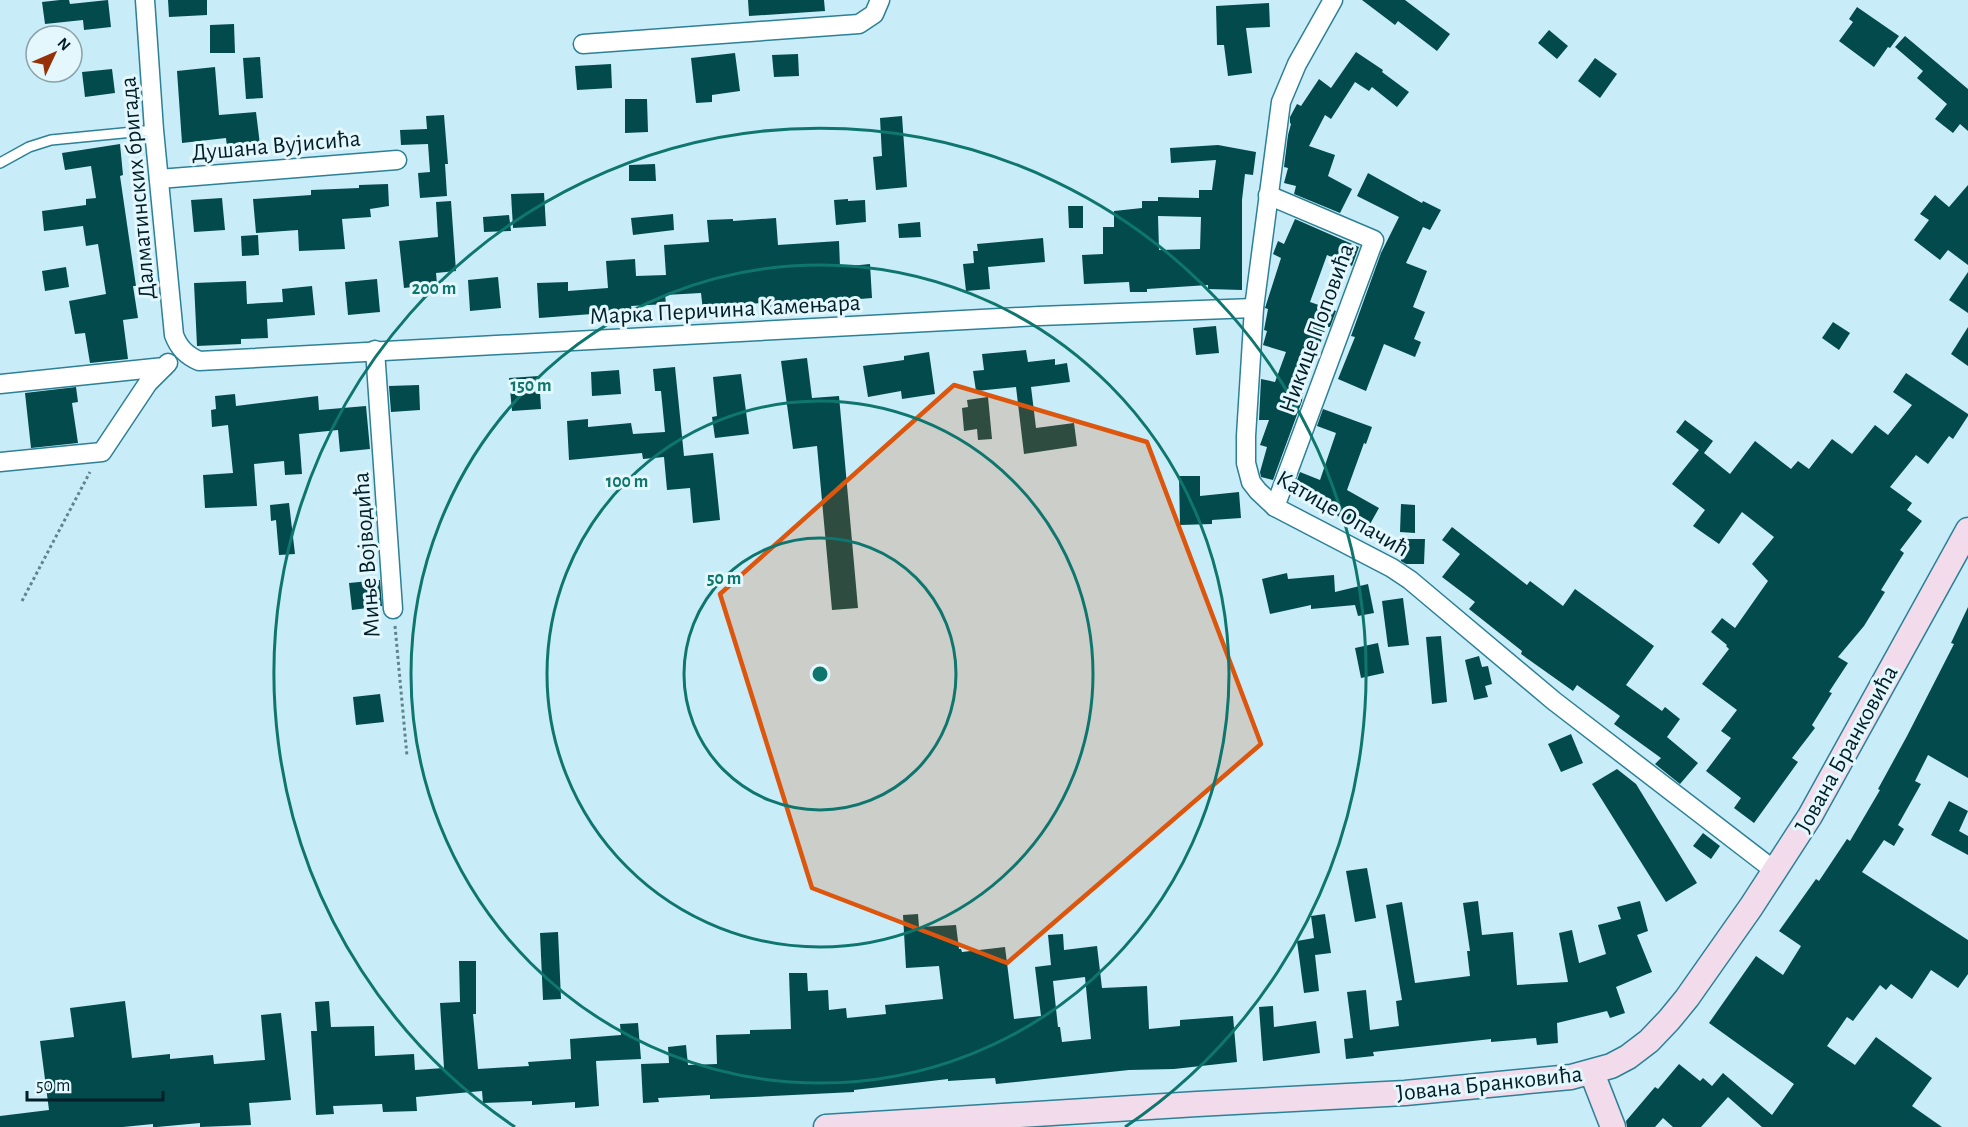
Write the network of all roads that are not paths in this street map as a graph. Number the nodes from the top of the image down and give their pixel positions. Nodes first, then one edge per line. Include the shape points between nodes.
1 (145, 0) edge
2 (880, 0) edge
3 (1334, 0) edge
4 (583, 44) dead end
5 (154, 130) junction
6 (397, 160) dead end
7 (0, 163) edge
8 (159, 179) junction
9 (1268, 195) junction
10 (1254, 308) junction
11 (183, 350) junction
12 (375, 350) junction
13 (164, 367) junction
14 (0, 384) edge
15 (0, 462) edge
16 (1275, 507) junction
17 (1968, 530) edge
18 (393, 609) road end
19 (1775, 870) junction
20 (1592, 1073) junction
21 (826, 1127) edge
22 (1613, 1127) edge

1 - 5 street, Далматинских бригада
2 - 4 street via 874,14 859,24
3 - 9 street, Катице Опачић via 1296,64 1281,102
5 - 7 lane via 51,140
5 - 8 street, Далматинских бригада
6 - 8 street, Душана Вујисића
8 - 11 street, Далматинских бригада via 174,335
9 - 10 street, Катице Опачић
9 - 16 street, Никице Поповића via 1374,240
10 - 12 street, Марка Перичина Камењара
10 - 16 street, Катице Опачић via 1246,463 1251,482
11 - 12 street, Марка Перичина Камењара via 199,361
11 - 13 street
12 - 18 street, Миње Војводића
13 - 14 street
13 - 15 street via 148,383 102,452
16 - 19 street, Катице Опачић via 1410,580 1554,701
17 - 19 main road, Јована Бранковића via 1810,816
19 - 20 main road, Јована Бранковића via 1669,1020 1628,1057
20 - 21 main road, Јована Бранковића via 1405,1093
20 - 22 main road

